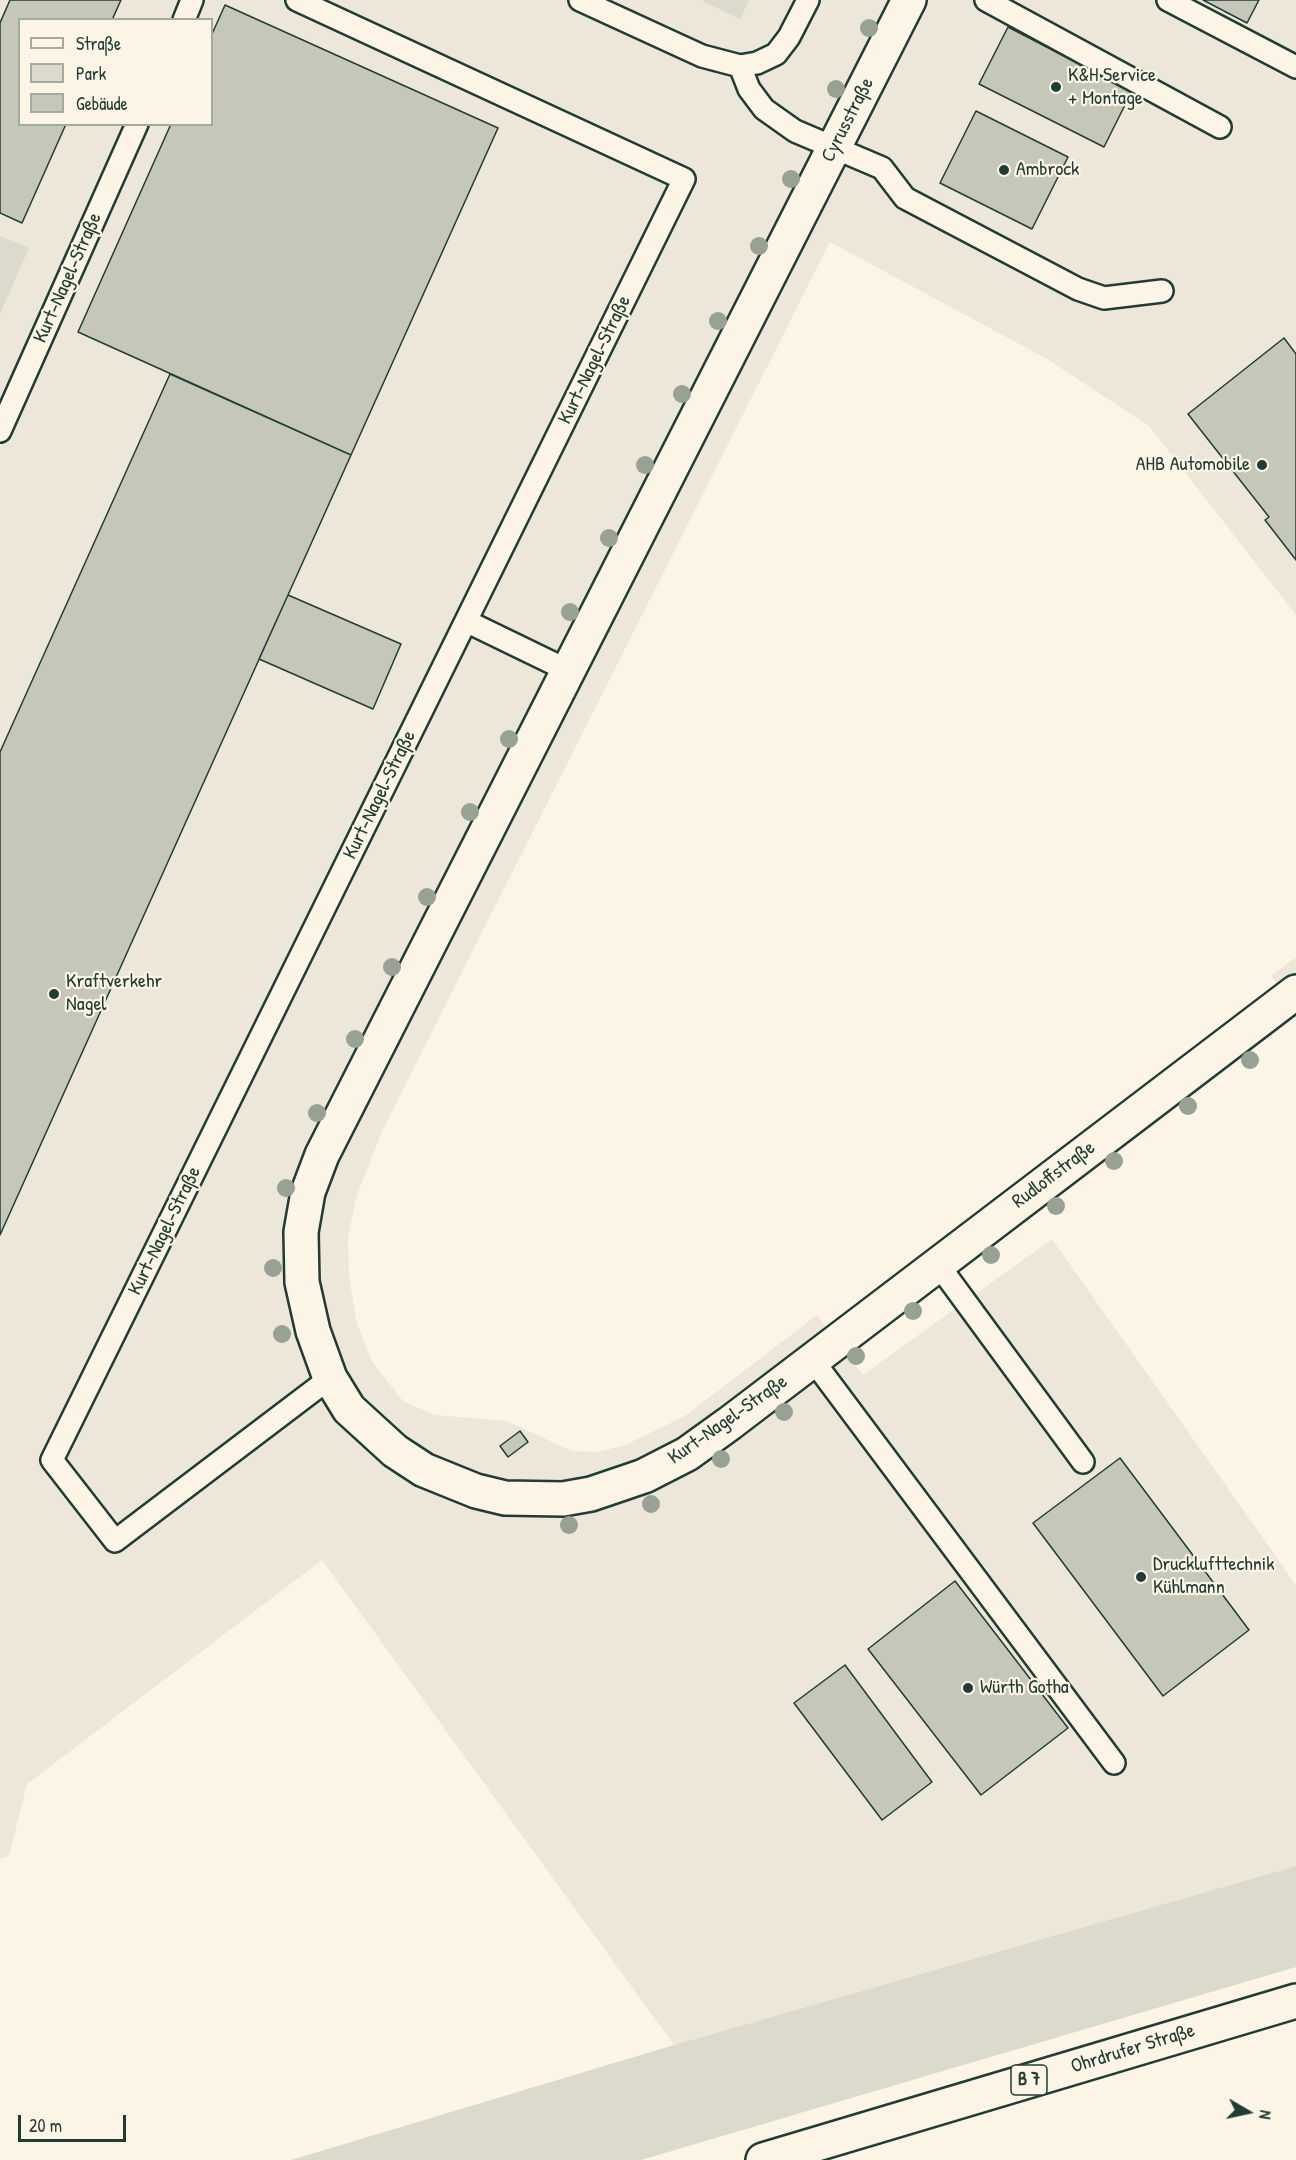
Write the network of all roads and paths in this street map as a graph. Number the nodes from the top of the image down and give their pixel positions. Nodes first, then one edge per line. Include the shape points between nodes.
1 (192, 0) edge
2 (297, 0) edge
3 (580, 0) edge
4 (808, 0) edge
5 (909, 0) edge
6 (986, 0) edge
7 (1168, 0) edge
8 (185, 18) edge
9 (740, 66) junction
10 (1296, 67) edge
11 (136, 126) edge
12 (1220, 127) dead end
13 (834, 148) junction
14 (788, 240) joint
15 (1162, 291) dead end
16 (0, 430) edge
17 (466, 621) junction
18 (569, 671) junction
19 (1296, 992) edge
20 (937, 1263) junction
21 (812, 1359) junction
22 (330, 1378) junction
23 (1083, 1462) dead end
24 (1114, 1763) dead end
25 (1296, 2001) edge
26 (763, 2160) edge

1 - 8 lane
2 - 17 lane, Kurt-Nagel-Straße via 684,179
3 - 9 lane via 702,56
4 - 9 lane via 776,54
5 - 13 street, Cyrusstraße
6 - 12 lane
7 - 10 lane
9 - 13 lane via 749,89 764,109 795,131
11 - 16 lane, Kurt-Nagel-Straße
13 - 14 street, Cyrusstraße
13 - 15 lane via 882,168 905,198 1078,289 1104,298
14 - 18 street, Kurt-Nagel-Straße
17 - 18 lane
17 - 22 lane, Kurt-Nagel-Straße via 52,1460 115,1540
18 - 22 street, Kurt-Nagel-Straße via 322,1155 308,1192 301,1232 302,1282 313,1331
19 - 20 street, Rudloffstraße
20 - 21 street, Rudloffstraße
20 - 23 lane
21 - 22 street, Kurt-Nagel-Straße via 687,1454 644,1476 563,1499 505,1498 424,1470 394,1451 362,1422
21 - 24 lane
25 - 26 street, Ohrdrufer Straße / B 7

